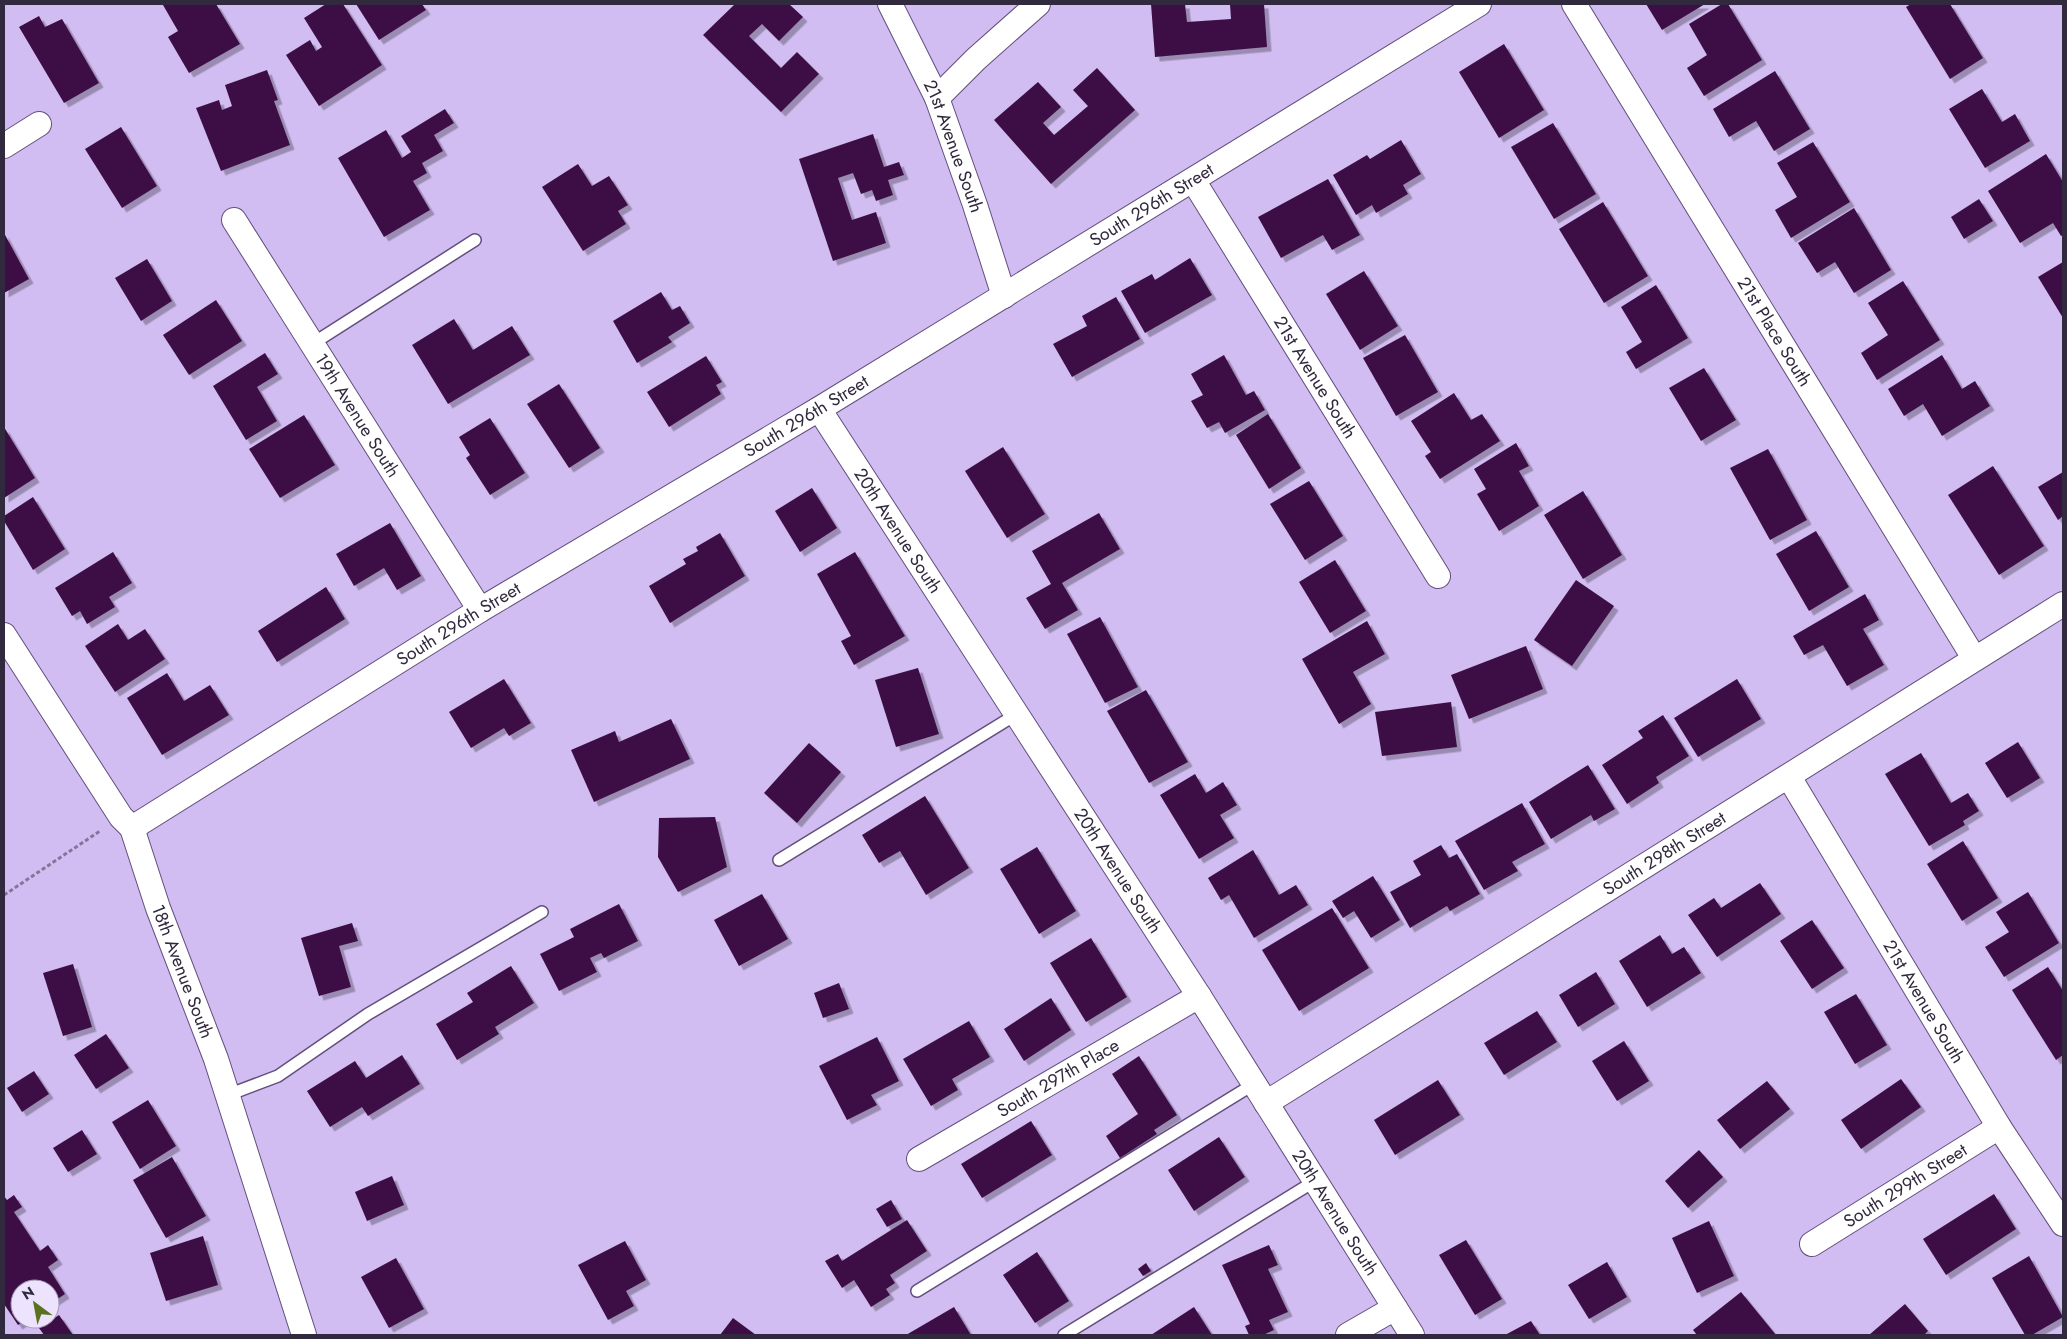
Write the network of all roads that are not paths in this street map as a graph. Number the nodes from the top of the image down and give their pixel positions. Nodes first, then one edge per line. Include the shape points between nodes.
1 (890, 4) edge
2 (1038, 4) edge
3 (1479, 4) edge
4 (1574, 4) edge
5 (937, 98) junction
6 (39, 124) dead end
7 (4, 146) edge
8 (1193, 180) junction
9 (234, 220) dead end
10 (475, 240) dead end
11 (1004, 296) junction
12 (312, 344) junction
13 (819, 409) junction
14 (1438, 576) dead end
15 (2063, 604) edge
16 (480, 610) junction
17 (4, 635) edge
18 (1974, 658) junction
19 (1017, 714) junction
20 (1789, 777) junction
21 (127, 822) junction
22 (779, 860) dead end
23 (542, 912) dead end
24 (1199, 996) junction
25 (1260, 1093) junction
26 (228, 1095) junction
27 (1999, 1127) junction
28 (919, 1159) dead end
29 (1316, 1182) junction
30 (2063, 1224) edge
31 (1812, 1244) dead end
32 (917, 1292) dead end
33 (1395, 1308) junction
34 (304, 1335) edge
35 (1064, 1335) edge
36 (1348, 1335) edge
37 (1412, 1335) edge

1 - 5 street, 21st Avenue South
2 - 5 street
3 - 8 street, South 296th Street
4 - 18 street, 21st Place South
5 - 11 street, 21st Avenue South
6 - 7 street
8 - 11 street, South 296th Street
8 - 14 street, 21st Avenue South
9 - 12 street, 19th Avenue South
10 - 12 lane
11 - 13 street, South 296th Street
12 - 16 street, 19th Avenue South
13 - 16 street, South 296th Street
13 - 19 street, 20th Avenue South
15 - 18 street, South 298th Street
16 - 21 street, South 296th Street
17 - 21 street, 18th Avenue South
18 - 20 street, South 298th Street
19 - 22 lane
19 - 24 street, 20th Avenue South
20 - 25 street, South 298th Street
20 - 27 street, 21st Avenue South
21 - 26 street, 18th Avenue South
23 - 26 lane via 368,1014 278,1076
24 - 25 street, 20th Avenue South
24 - 28 street, South 297th Place
25 - 29 street, 20th Avenue South
25 - 32 lane
26 - 34 street, 18th Avenue South
27 - 30 street, 21st Avenue South
27 - 31 street, South 299th Street
29 - 33 street, 20th Avenue South
29 - 35 lane
33 - 36 street
33 - 37 street, 20th Avenue South

